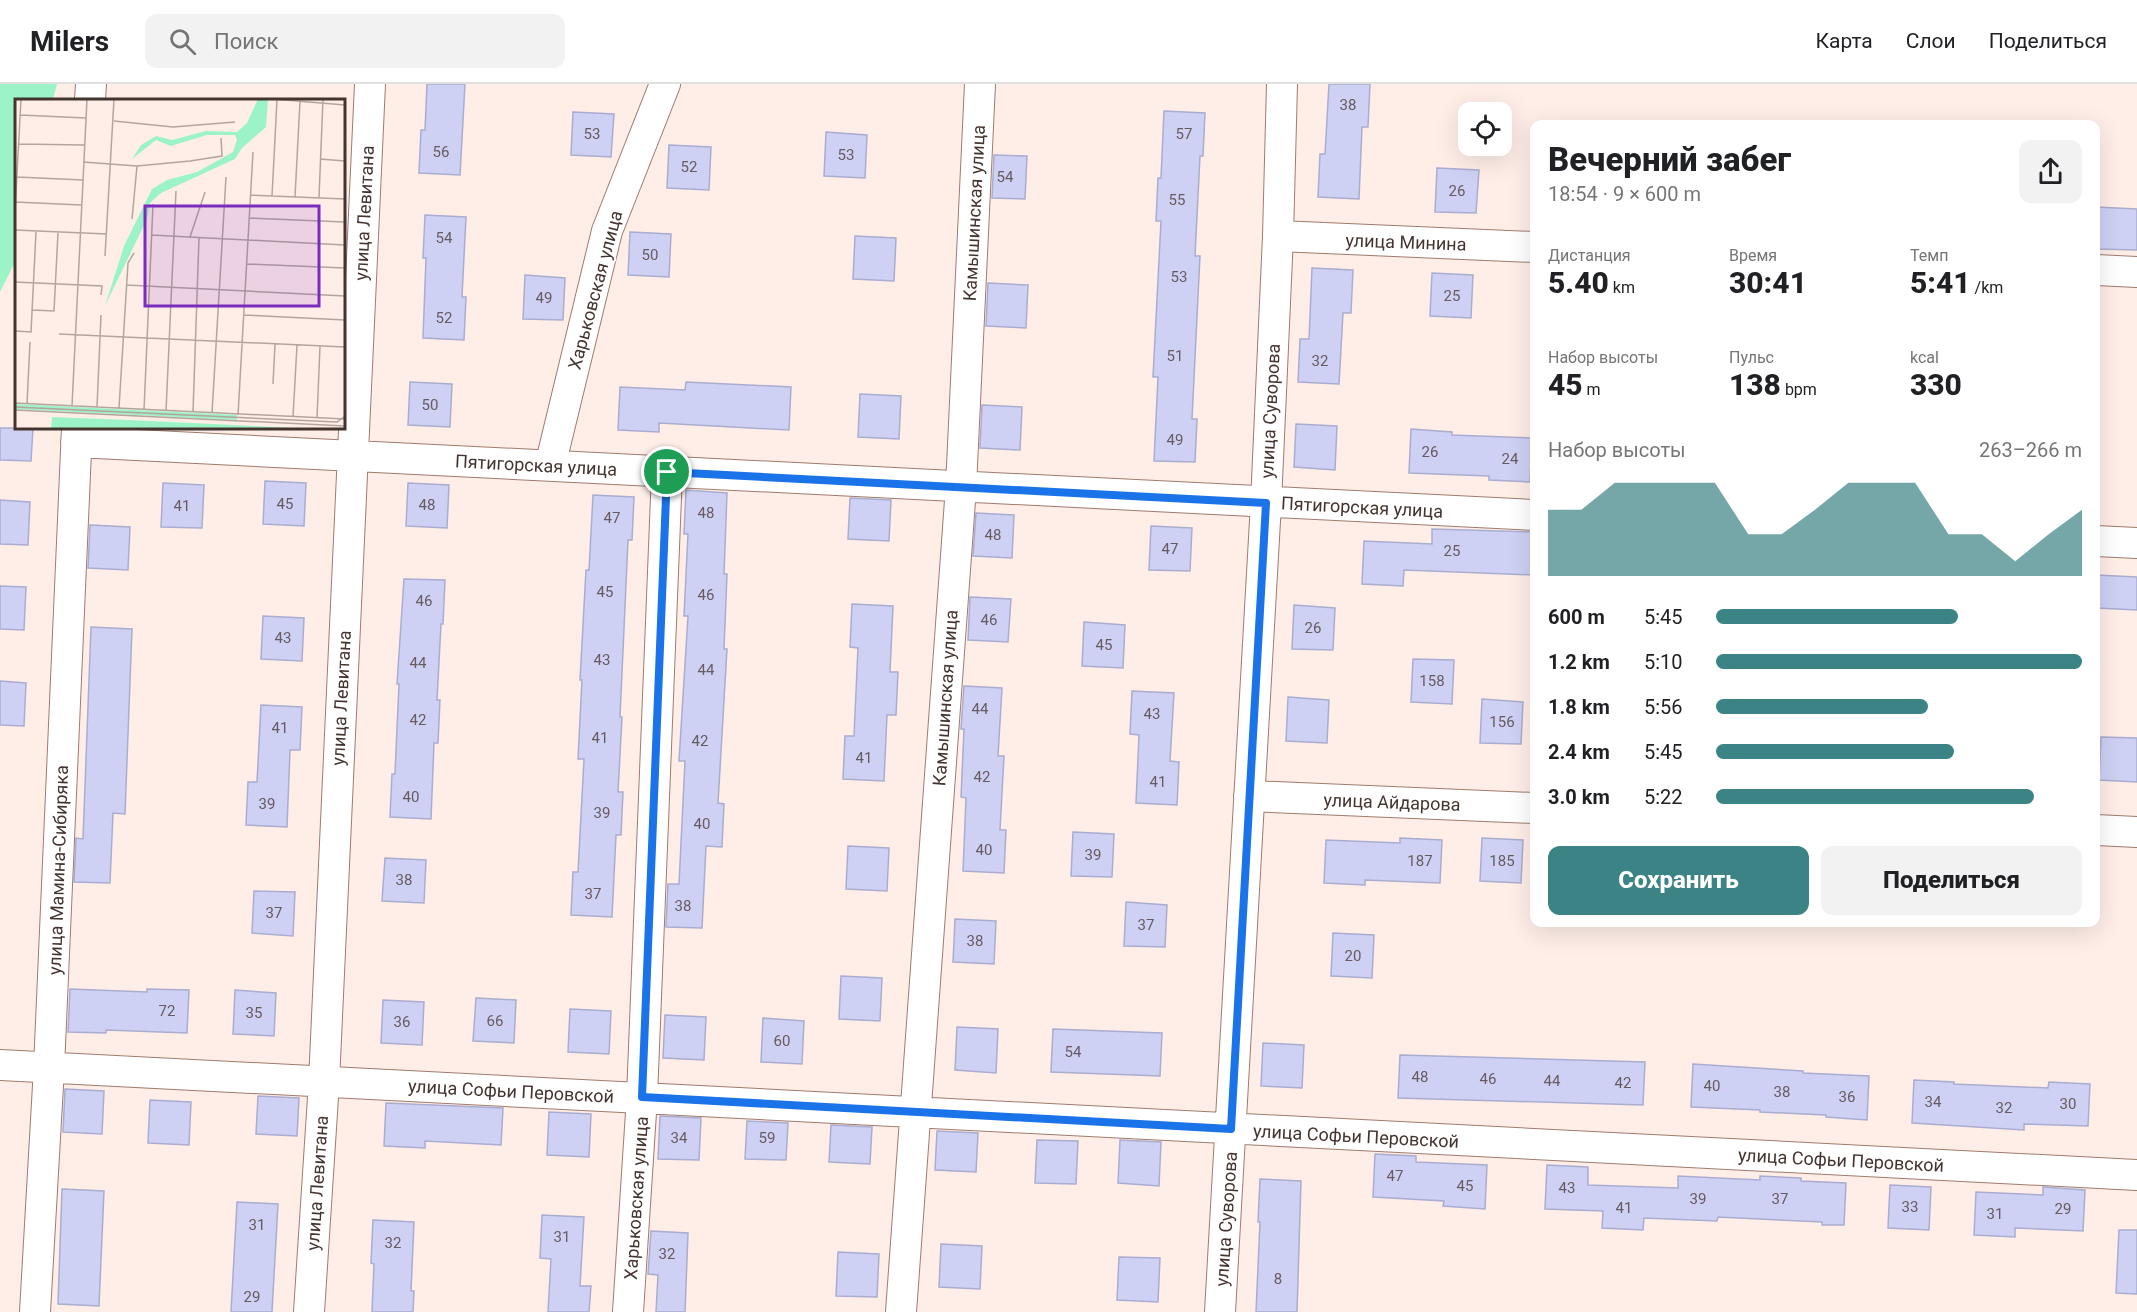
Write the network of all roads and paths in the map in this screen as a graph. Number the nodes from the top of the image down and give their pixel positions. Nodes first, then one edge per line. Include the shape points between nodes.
1 (91, 84) edge
2 (370, 84) edge
3 (665, 84) edge
4 (980, 84) edge
5 (1282, 84) edge
6 (90, 99) edge
7 (1278, 236) junction
8 (1530, 247) edge
9 (2100, 270) edge
10 (2137, 272) edge
11 (76, 435) edge
12 (352, 456) junction
13 (550, 466) junction
14 (667, 472) junction
15 (961, 487) junction
16 (1266, 503) junction
17 (1530, 515) edge
18 (2100, 541) edge
19 (2137, 543) edge
20 (1249, 796) junction
21 (1530, 807) edge
22 (2100, 830) edge
23 (2137, 832) edge
24 (0, 1065) edge
25 (49, 1068) junction
26 (324, 1082) junction
27 (642, 1097) junction
28 (915, 1113) junction
29 (1231, 1129) junction
30 (2137, 1175) edge
31 (35, 1312) edge
32 (309, 1312) edge
33 (628, 1312) edge
34 (900, 1312) edge
35 (1220, 1312) edge

1 - 6 street
2 - 12 street, улица Левитана
3 - 13 street, Харьковская улица via 607,231
4 - 15 street, Камышинская улица
5 - 7 street, улица Суворова
7 - 8 street, улица Минина
7 - 16 street, улица Суворова
9 - 10 street
11 - 12 street, Пятигорская улица
11 - 25 street, улица Мамина-Сибиряка
12 - 13 street, Пятигорская улица
12 - 26 street, улица Левитана
13 - 14 street, Пятигорская улица
14 - 15 street, Пятигорская улица
14 - 27 street, Харьковская улица
15 - 16 street, Пятигорская улица
15 - 28 street, Камышинская улица
16 - 17 street, Пятигорская улица
16 - 20 street, улица Суворова
18 - 19 street
20 - 21 street, улица Айдарова
20 - 29 street, улица Суворова
22 - 23 street
24 - 25 street, улица Софьи Перовской
25 - 26 street, улица Софьи Перовской
25 - 31 street, улица Мамина-Сибиряка
26 - 27 street, улица Софьи Перовской
26 - 32 street, улица Левитана
27 - 28 street, улица Софьи Перовской
27 - 33 street, Харьковская улица
28 - 29 street, улица Софьи Перовской
28 - 34 street, Камышинская улица
29 - 30 street, улица Софьи Перовской
29 - 35 street, улица Суворова

